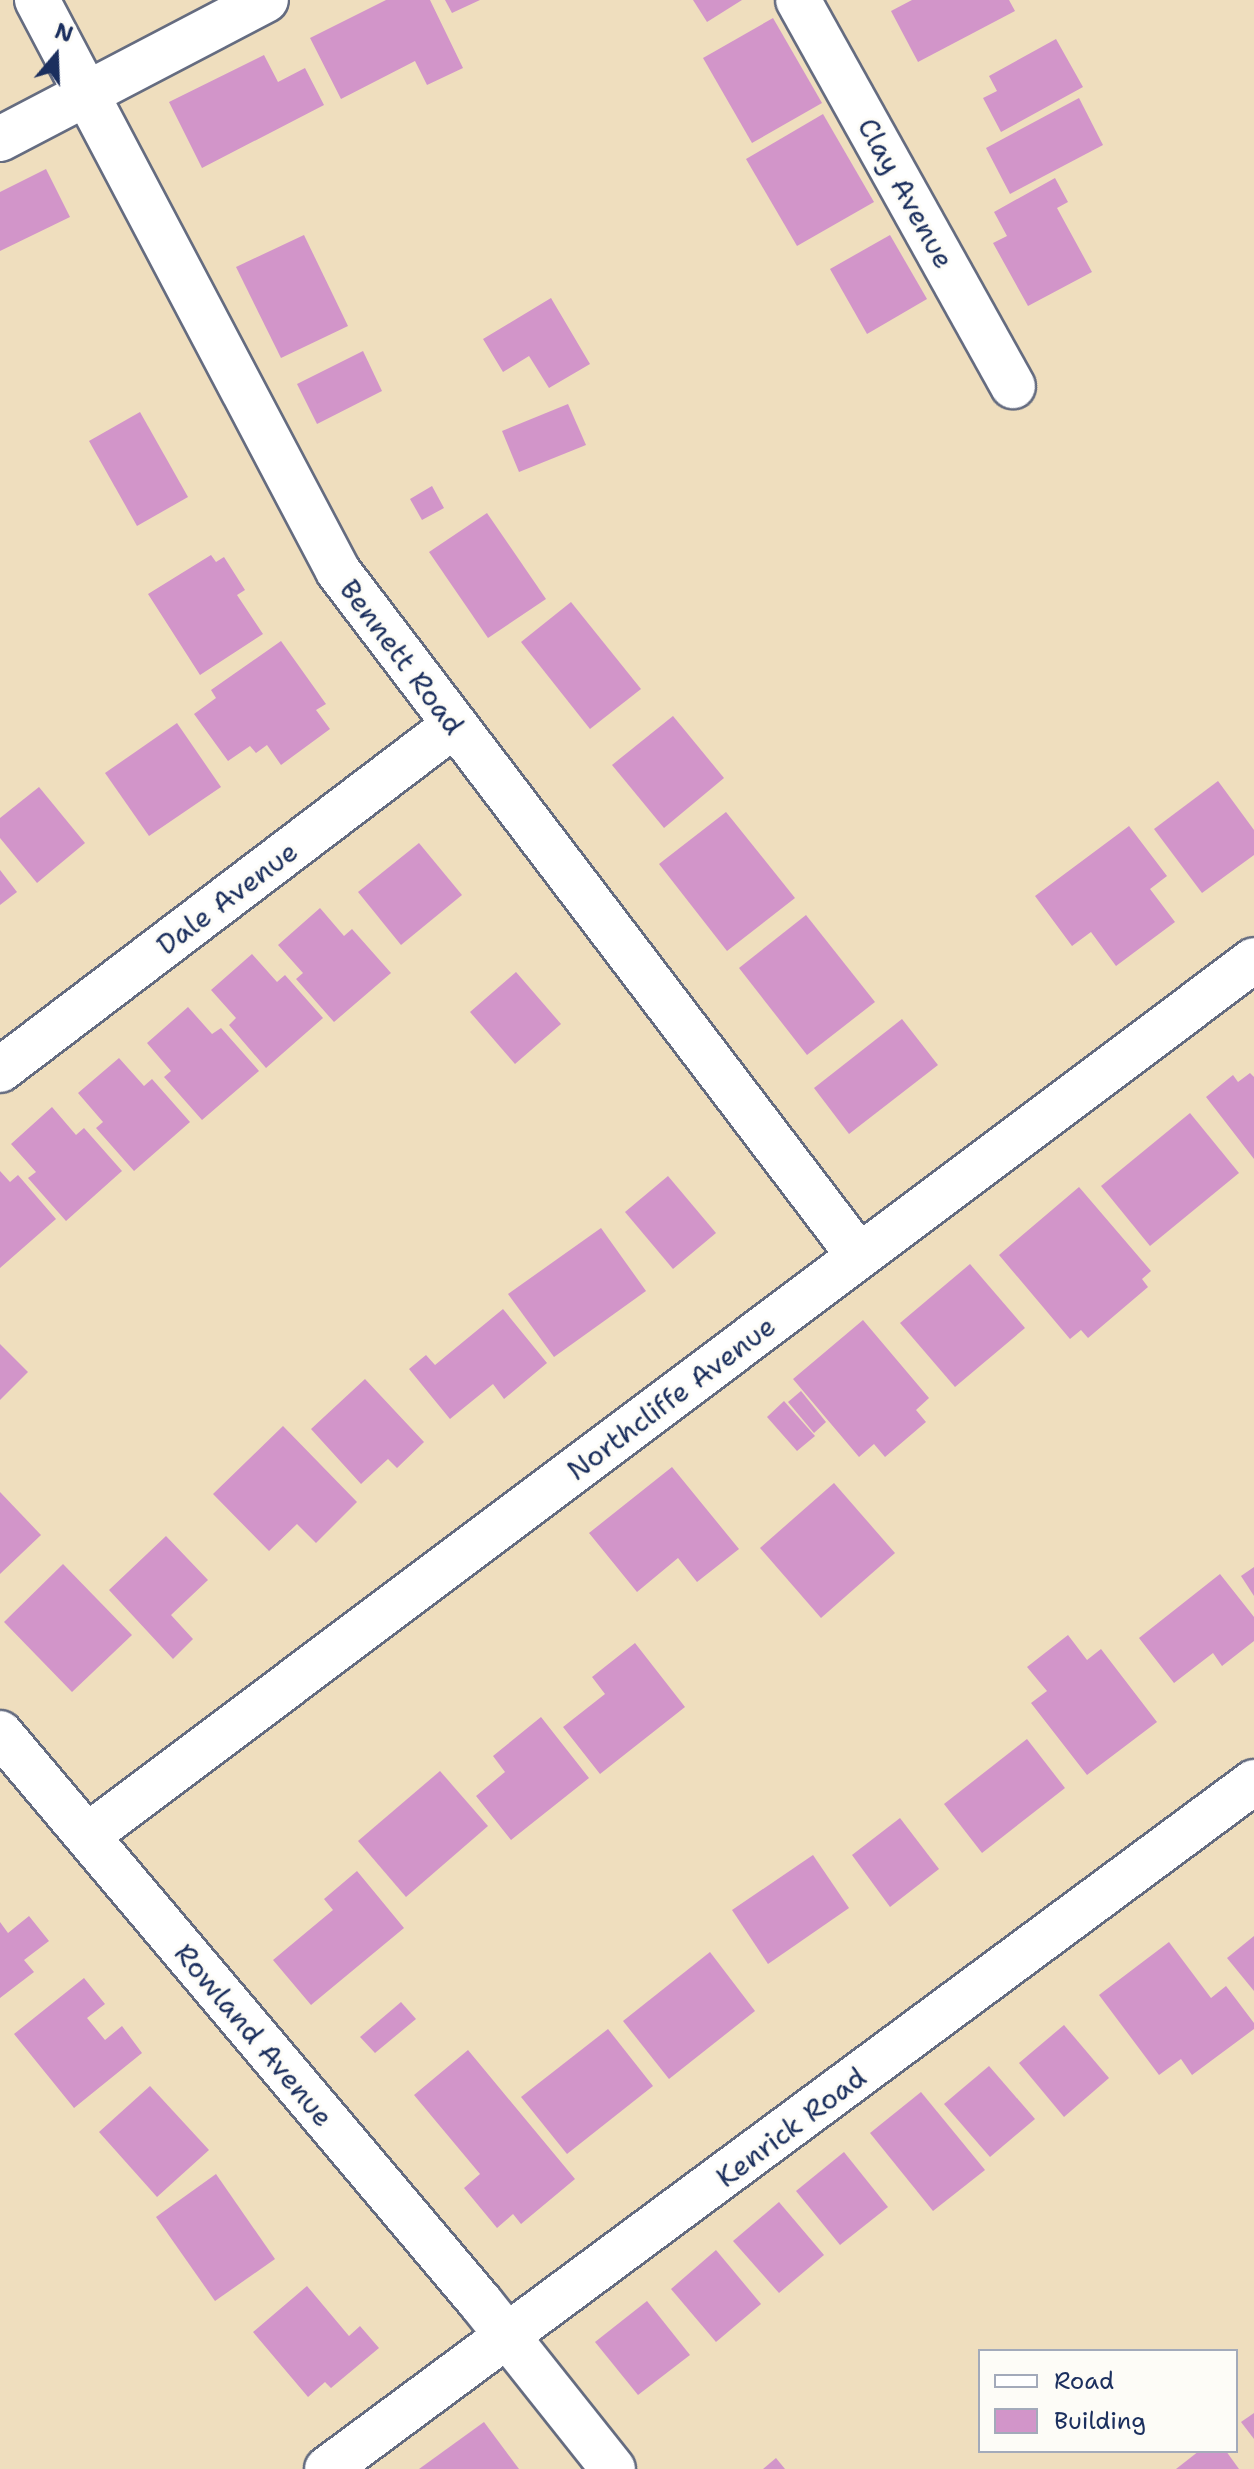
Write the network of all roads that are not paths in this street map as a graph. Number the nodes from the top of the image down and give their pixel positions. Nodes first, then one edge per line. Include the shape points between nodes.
1 (37, 0) edge
2 (266, 0) edge
3 (798, 0) edge
4 (84, 95) junction
5 (0, 139) edge
6 (1013, 386) dead end
7 (453, 726) junction
8 (1254, 960) edge
9 (0, 1070) edge
10 (859, 1256) junction
11 (0, 1733) edge
12 (1254, 1782) edge
13 (87, 1836) junction
14 (508, 2337) junction
15 (327, 2469) edge
16 (613, 2469) edge

1 - 4 street, Bennett Road
2 - 4 street
3 - 6 street, Clay Avenue
4 - 5 street
4 - 7 street, Bennett Road via 338,571
7 - 9 street, Dale Avenue
7 - 10 street, Bennett Road
8 - 10 street, Northcliffe Avenue
10 - 13 street, Northcliffe Avenue
11 - 13 street, Rowland Avenue
12 - 14 street, Kenrick Road
13 - 14 street, Rowland Avenue
14 - 15 street, Kenrick Road
14 - 16 street, Rowland Avenue

